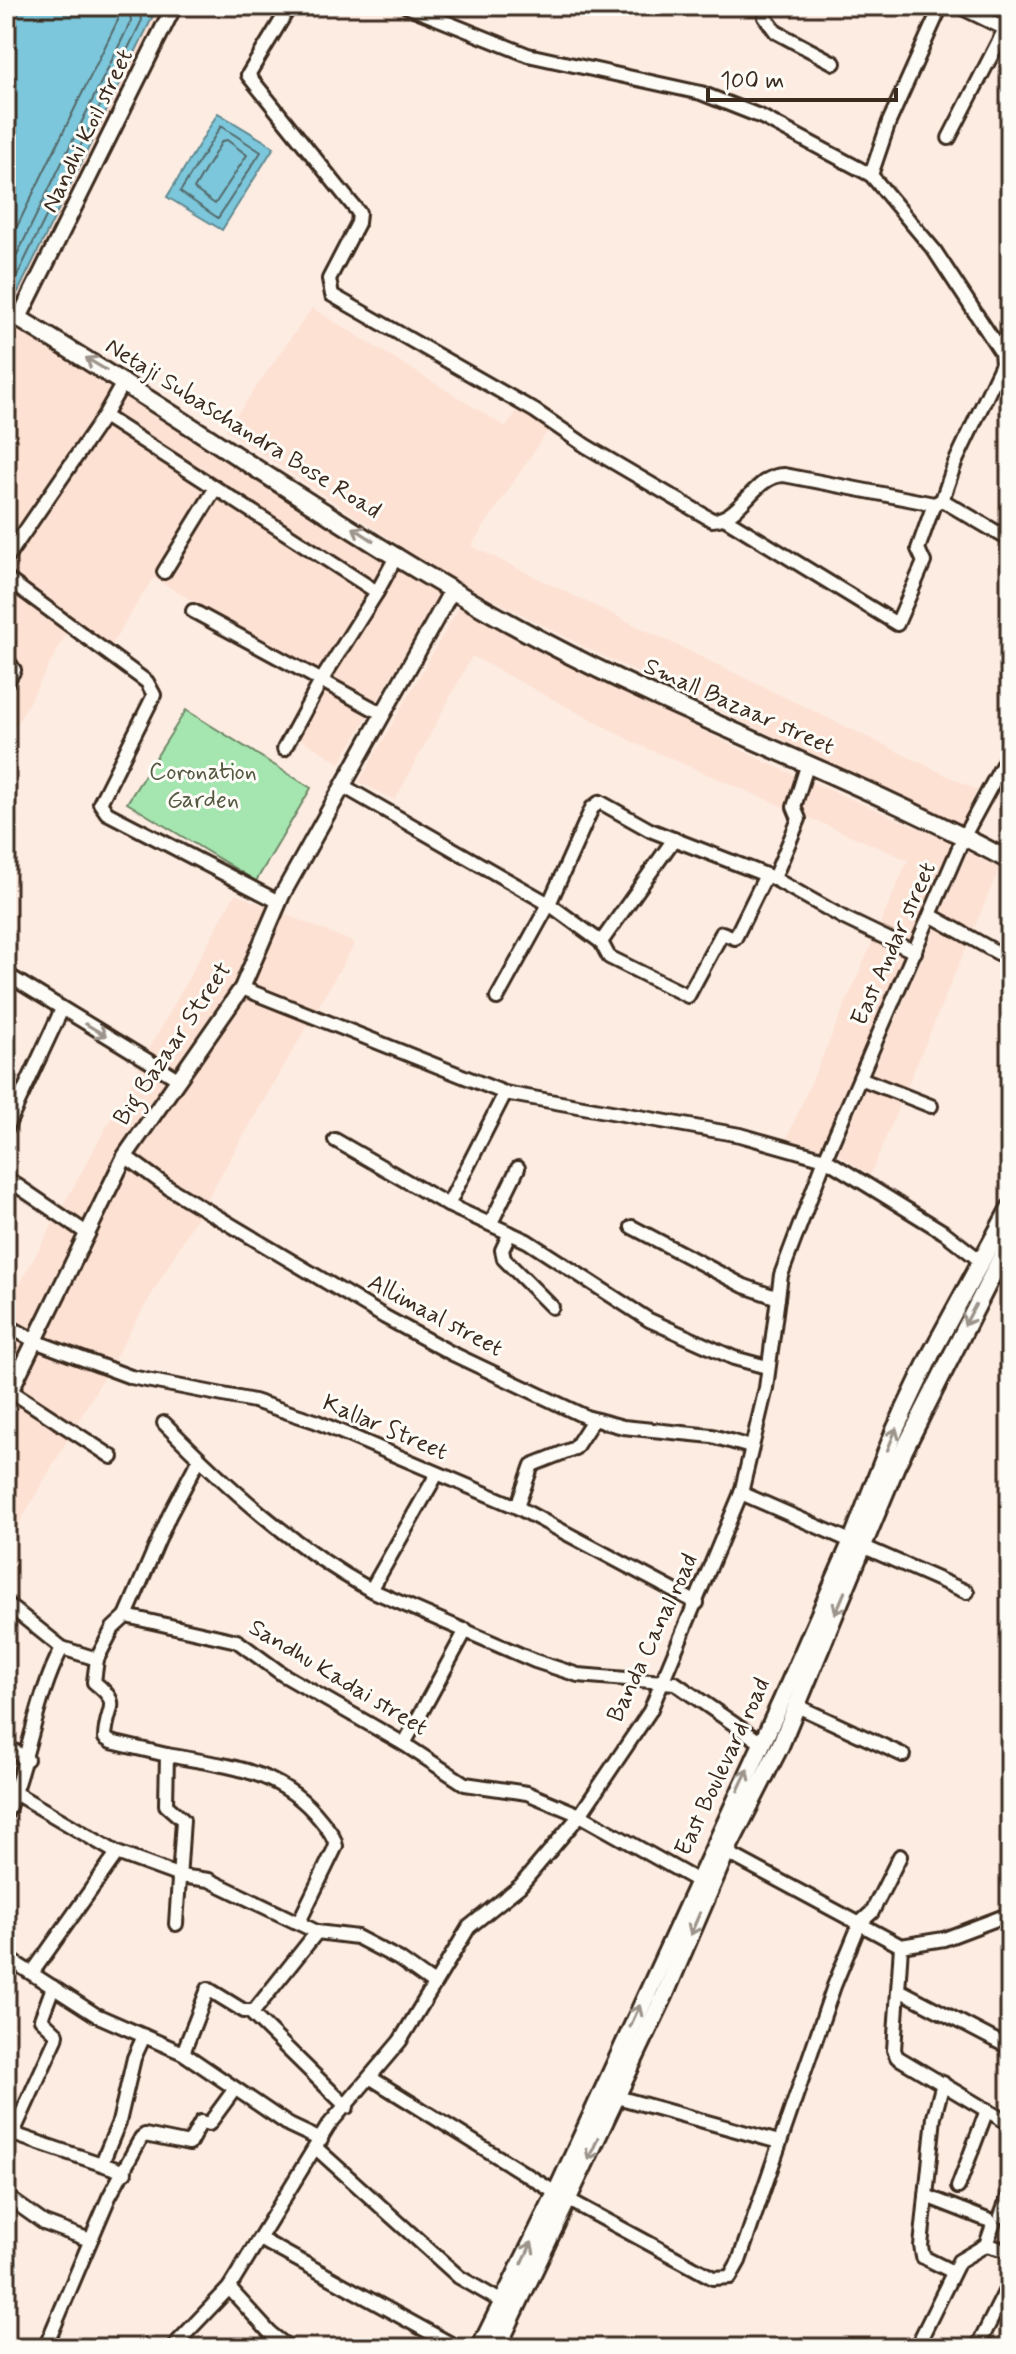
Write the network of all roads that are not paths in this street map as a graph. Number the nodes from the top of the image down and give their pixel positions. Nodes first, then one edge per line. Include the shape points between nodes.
1 (174, 6) edge
2 (290, 6) edge
3 (406, 6) edge
4 (765, 6) edge
5 (941, 6) edge
6 (958, 6) edge
7 (1008, 30) edge
8 (834, 63) dead end
9 (949, 138) dead end
10 (871, 175) junction
11 (13, 314) edge
12 (124, 381) junction
13 (104, 416) junction
14 (215, 489) junction
15 (938, 502) junction
16 (724, 518) junction
17 (1010, 540) edge
18 (397, 555) junction
19 (6, 559) edge
20 (164, 572) dead end
21 (6, 578) edge
22 (452, 590) junction
23 (377, 592) junction
24 (193, 611) dead end
25 (6, 658) edge
26 (321, 681) junction
27 (6, 683) edge
28 (383, 714) junction
29 (284, 749) dead end
30 (1010, 751) edge
31 (808, 763) junction
32 (998, 772) junction
33 (1010, 779) edge
34 (343, 786) junction
35 (964, 836) junction
36 (674, 839) junction
37 (1010, 861) edge
38 (770, 876) junction
39 (279, 902) junction
40 (549, 904) junction
41 (932, 916) junction
42 (601, 942) junction
43 (915, 952) junction
44 (1010, 955) edge
45 (6, 974) edge
46 (242, 988) junction
47 (497, 998) dead end
48 (62, 1009) junction
49 (860, 1078) junction
50 (178, 1079) junction
51 (505, 1093) junction
52 (931, 1106) dead end
53 (6, 1129) edge
54 (335, 1140) dead end
55 (125, 1156) junction
56 (825, 1159) junction
57 (518, 1168) dead end
58 (6, 1178) edge
59 (448, 1205) junction
60 (1010, 1208) edge
61 (491, 1223) junction
62 (632, 1227) dead end
63 (510, 1233) junction
64 (88, 1234) junction
65 (1009, 1245) edge
66 (982, 1262) junction
67 (778, 1298) junction
68 (552, 1307) dead end
69 (6, 1325) edge
70 (37, 1342) junction
71 (767, 1367) junction
72 (8, 1396) edge
73 (593, 1420) junction
74 (164, 1423) dead end
75 (751, 1447) junction
76 (112, 1457) dead end
77 (199, 1459) junction
78 (437, 1474) junction
79 (741, 1493) junction
80 (517, 1507) junction
81 (857, 1546) junction
82 (371, 1590) junction
83 (967, 1592) dead end
84 (6, 1603) edge
85 (697, 1603) junction
86 (126, 1616) junction
87 (466, 1630) junction
88 (62, 1648) junction
89 (97, 1659) junction
90 (662, 1683) junction
91 (797, 1706) junction
92 (760, 1742) junction
93 (404, 1744) junction
94 (6, 1746) edge
95 (167, 1755) junction
96 (903, 1755) dead end
97 (27, 1759) junction
98 (15, 1793) junction
99 (6, 1814) edge
100 (580, 1815) junction
101 (726, 1852) junction
102 (117, 1853) junction
103 (900, 1856) dead end
104 (180, 1876) junction
105 (696, 1880) junction
106 (1009, 1913) edge
107 (299, 1922) junction
108 (860, 1923) junction
109 (176, 1924) dead end
110 (317, 1932) junction
111 (901, 1946) junction
112 (6, 1957) edge
113 (32, 1973) junction
114 (434, 1984) junction
115 (53, 1987) junction
116 (901, 1991) junction
117 (250, 2012) junction
118 (144, 2036) junction
119 (1010, 2048) edge
120 (183, 2053) junction
121 (371, 2078) junction
122 (943, 2083) junction
123 (234, 2090) junction
124 (617, 2097) junction
125 (347, 2107) junction
126 (987, 2110) junction
127 (1010, 2124) edge
128 (10, 2133) edge
129 (779, 2142) junction
130 (318, 2144) junction
131 (102, 2163) junction
132 (125, 2172) junction
133 (958, 2187) dead end
134 (1010, 2192) edge
135 (6, 2196) edge
136 (562, 2196) junction
137 (926, 2196) junction
138 (1001, 2216) dead end
139 (260, 2239) junction
140 (90, 2240) junction
141 (986, 2245) junction
142 (1010, 2251) edge
143 (953, 2272) junction
144 (1010, 2282) edge
145 (229, 2288) junction
146 (504, 2303) junction
147 (1005, 2308) edge
148 (45, 2348) edge
149 (172, 2348) edge
150 (289, 2348) edge
151 (458, 2348) edge
152 (480, 2348) edge
153 (497, 2348) edge
154 (916, 2348) edge
155 (977, 2348) edge

1 - 11 street, Nandhi Koil street
2 - 16 street via 248,75 358,212 358,223 329,279 331,294 703,515 714,521
3 - 10 street via 528,55 701,93 762,117
4 - 8 street via 765,17 776,32
5 - 10 street
6 - 7 street
7 - 9 street
10 - 15 street via 934,250 1001,352 1002,364
12 -> 11 main road, Netaji Subaschandra Bose Road
12 - 13 street
18 -> 12 main road, Netaji Subaschandra Bose Road
13 - 14 street
13 - 19 street
14 - 20 street
14 - 23 street
15 - 16 street via 777,475
15 - 16 street via 918,549 924,562 897,624
15 - 17 street
18 - 22 main road, Netaji Subaschandra Bose Road
18 - 23 street
21 - 39 street via 147,682 154,695 100,803 107,813
22 - 28 street, Big Bazaar Street
22 - 31 main road, Small Bazaar street via 681,710
23 - 26 street
24 - 26 street
25 - 27 street via 14,670
26 - 28 street
26 - 29 street
28 - 34 street, Big Bazaar Street
30 - 32 street, East Andar street
31 - 35 main road, Small Bazaar street
31 - 38 street via 794,807 799,819
32 - 33 street
32 - 35 street, East Andar street
34 - 39 street, Big Bazaar Street
34 - 40 street
35 - 37 main road, Small Bazaar street
35 - 41 street, East Andar street
36 - 38 street
36 - 40 street via 596,803
36 - 42 street
38 - 42 street via 735,938 722,933 688,996 609,957
38 - 43 street
39 - 46 street, Big Bazaar Street
40 - 42 street
40 - 47 street
41 - 43 street, East Andar street
41 - 44 street
43 - 49 street, East Andar street
45 - 48 street
46 - 50 street, Big Bazaar Street
46 - 51 street
48 -> 50 street
48 - 53 street
49 - 52 street
49 - 56 street, East Andar street
50 - 55 street, Big Bazaar Street
51 - 56 street via 740,1135
51 - 59 street
54 - 59 street
55 - 64 street, Big Bazaar Street
55 - 73 street, Allimaal street via 169,1188 385,1317
56 - 66 street
56 - 67 street, Banda Canal road via 781,1275
57 - 61 street
58 - 64 street
59 - 61 street
60 - 66 main road, East Boulevard road
61 - 63 street
62 - 67 street via 744,1286
63 - 68 street via 504,1259
63 - 71 street via 649,1320
64 - 70 street, Big Bazaar Street
65 -> 81 main road
81 -> 66 main road, East Boulevard road via 895,1430
67 - 71 street, Banda Canal road
69 - 70 street, Kallar Street
70 - 72 street, Big Bazaar Street
70 - 78 street, Kallar Street via 131,1377 254,1401 315,1421
71 - 75 street, Banda Canal road
72 - 76 street
73 - 75 street, Allimaal street via 712,1436
73 - 80 street via 575,1448 532,1465
74 - 77 street
75 - 79 street, Banda Canal road
77 - 82 street via 306,1548
77 - 86 street
78 - 80 street, Kallar Street
78 - 82 street
79 - 81 street
79 - 85 street, Banda Canal road
80 - 85 street, Kallar Street
81 - 83 street
81 -> 91 main road
81 - 92 main road, East Boulevard road
82 - 87 street
84 - 88 street
85 - 90 street, Banda Canal road
86 - 89 street via 113,1628
86 - 93 street, Sandhu Kadai street via 237,1641 282,1674
87 - 90 street via 578,1675
87 - 93 street
88 - 89 street
88 - 97 street
89 - 95 street via 94,1682 112,1700 105,1738
90 - 92 street via 675,1683
90 - 100 street, Banda Canal road via 650,1711
91 - 96 street
91 - 101 main road
105 -> 92 main road, East Boulevard road
93 - 100 street, Sandhu Kadai street via 469,1786 521,1790
94 - 97 street
95 - 104 street via 166,1805 183,1819
95 - 107 street via 265,1776 292,1788 322,1822 336,1846
97 - 98 street
98 - 99 street
98 - 102 street
100 - 105 street, Sandhu Kadai street
100 - 114 street, Banda Canal road via 520,1886 469,1927
101 - 108 street
101 -> 124 main road
102 - 104 street
102 - 113 street
103 - 108 street via 872,1912
104 - 107 street via 209,1880
104 - 109 street
136 -> 105 main road, East Boulevard road
106 - 111 street via 944,1939
107 - 110 street
108 - 111 street
108 - 129 street
110 - 114 street via 357,1937
110 - 117 street via 258,2009
111 - 116 street
112 - 113 street
113 - 115 street
114 - 121 street, Banda Canal road
115 - 118 street via 96,2015
115 - 128 street via 41,2019 56,2039
116 - 119 street
116 - 122 street via 897,2057
117 - 120 street via 208,1989
117 - 125 street
118 - 120 street
118 - 131 street
120 - 123 street
121 - 125 street, Banda Canal road
121 - 136 street
122 - 126 street
122 - 137 street
123 - 130 street
123 - 132 street via 209,2124 201,2122 189,2144 141,2138
124 - 129 street
124 -> 136 main road
125 - 130 street, Banda Canal road
126 - 127 street
126 - 133 street
128 - 131 street
129 - 136 street via 736,2270 723,2279
130 - 139 street, Banda Canal road
130 - 146 street via 459,2277
131 - 132 street
132 - 140 street
134 - 138 street
135 - 140 street via 44,2223
146 -> 136 main road, East Boulevard road
136 - 153 main road
137 - 141 street via 990,2221
137 - 143 street via 923,2257
139 - 145 street, Banda Canal road
139 - 151 street
140 - 148 street
141 - 142 street
141 - 143 street via 963,2257
143 - 154 street
144 - 147 street
145 - 149 street, Banda Canal road
145 - 150 street
146 - 152 main road, East Boulevard road
147 - 155 street

